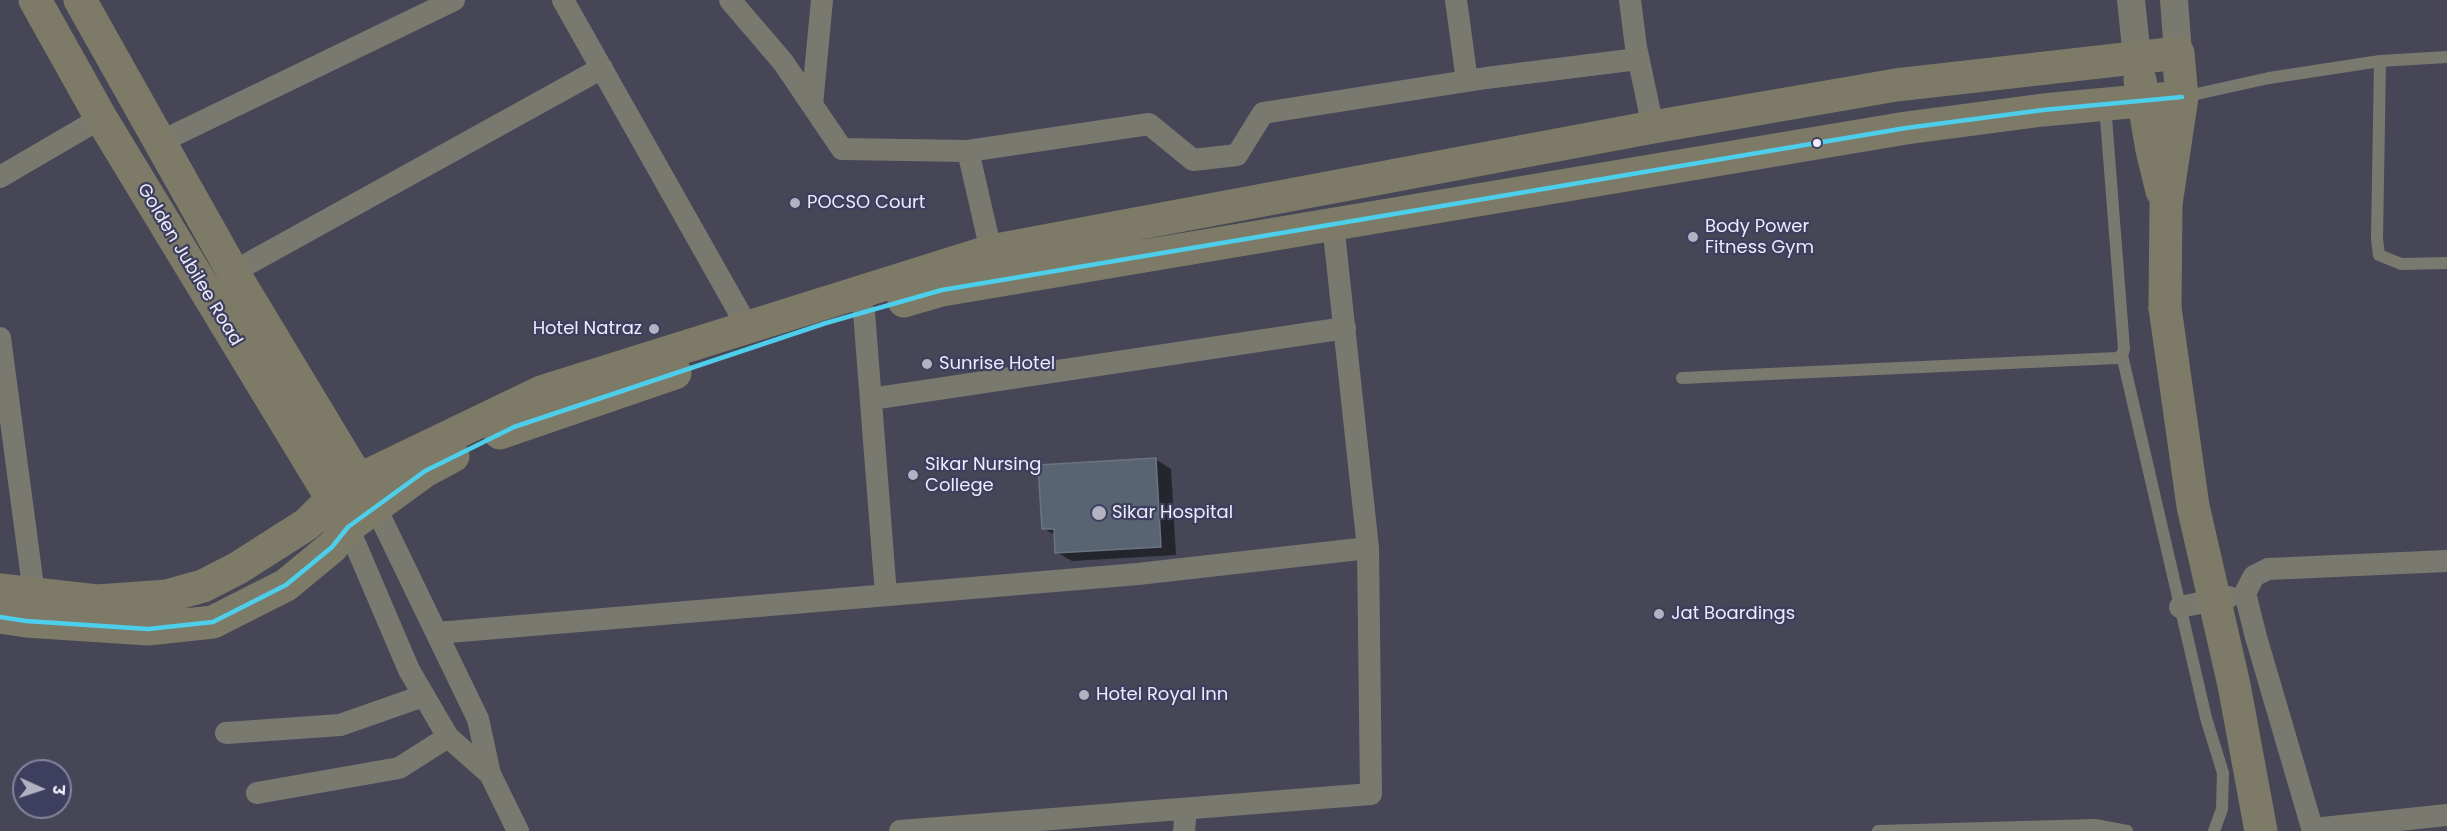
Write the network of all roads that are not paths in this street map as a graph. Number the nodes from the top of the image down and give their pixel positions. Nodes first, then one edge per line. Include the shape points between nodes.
1 (34, 0) edge
2 (80, 0) edge
3 (454, 0) edge
4 (563, 0) edge
5 (730, 0) edge
6 (822, 0) edge
7 (1456, 0) edge
8 (1630, 0) edge
9 (2131, 0) edge
10 (2174, 0) edge
11 (2178, 53) junction
12 (2137, 57) junction
13 (2447, 57) edge
14 (1638, 59) junction
15 (2380, 61) junction
16 (602, 68) junction
17 (1467, 81) junction
18 (2182, 97) junction
19 (2142, 101) junction
20 (2105, 104) junction
21 (812, 105) junction
22 (101, 118) junction
23 (1653, 127) junction
24 (160, 142) junction
25 (968, 151) junction
26 (0, 177) edge
27 (2166, 204) junction
28 (1333, 224) junction
29 (991, 251) junction
30 (2447, 263) edge
31 (233, 272) junction
32 (864, 312) junction
33 (747, 326) junction
34 (1344, 328) junction
35 (0, 338) edge
36 (2122, 355) junction
37 (1682, 378) dead end
38 (871, 399) junction
39 (367, 493) junction
40 (332, 499) junction
41 (348, 527) junction
42 (1368, 548) junction
43 (2447, 561) edge
44 (0, 590) edge
45 (2245, 593) junction
46 (34, 594) junction
47 (886, 595) junction
48 (2180, 607) junction
49 (0, 617) edge
50 (436, 633) junction
51 (423, 696) junction
52 (226, 733) dead end
53 (448, 737) junction
54 (490, 774) junction
55 (257, 793) dead end
56 (2447, 815) edge
57 (1185, 820) edge
58 (2313, 830) edge
59 (518, 831) edge
60 (900, 831) edge
61 (1878, 831) edge
62 (2127, 831) edge
63 (2214, 831) edge
64 (2261, 831) edge

1 - 22 main road, Golden Jubilee Road
2 - 24 main road
3 - 24 street
4 - 16 street
5 - 21 street via 783,62
6 - 21 street
7 - 17 street
8 - 14 street
9 - 12 street
10 - 11 street
11 - 12 main road
11 - 18 main road
12 - 19 main road
12 - 23 main road via 1896,85
13 - 15 lane
14 - 17 street
14 - 23 street
15 - 18 lane via 2269,78
15 - 30 lane via 2379,255 2401,264
16 - 31 street
16 - 33 street
17 - 25 street via 1263,113 1238,155 1193,160 1149,124
18 - 19 main road
18 - 27 main road
19 - 20 main road
19 - 27 main road
20 - 28 main road via 1906,128
20 - 36 lane
21 - 25 street via 842,149
22 - 26 street
22 - 40 main road, Golden Jubilee Road
23 - 29 main road
24 - 31 main road
25 - 29 street
27 - 64 main road, bridge via 2165,308 2193,506 2234,686
28 - 32 main road via 942,290
28 - 34 street
29 - 33 main road
31 - 39 main road
32 - 38 street
32 - 39 main road via 514,427 425,471
33 - 39 main road via 541,392
34 - 38 street
34 - 42 street
35 - 46 street
36 - 37 lane via 2109,360
36 - 48 lane
38 - 47 street
39 - 40 main road
39 - 41 main road
39 - 50 street
40 - 41 main road, Golden Jubilee Road
40 - 46 main road via 307,524 238,568 203,585 167,596 97,601
41 - 49 main road via 332,547 286,585 213,622 148,629
41 - 51 street
42 - 47 street via 1138,574
42 - 57 street via 1371,794
43 - 45 street via 2268,570 2254,576
44 - 46 main road
45 - 48 street
45 - 58 street
47 - 50 street
48 - 63 lane via 2223,774 2222,809
50 - 54 street via 478,719
51 - 52 street via 340,725
51 - 53 street
53 - 54 street
53 - 55 street via 399,768
54 - 59 street
56 - 58 street
57 - 60 street
61 - 62 lane via 2095,825

